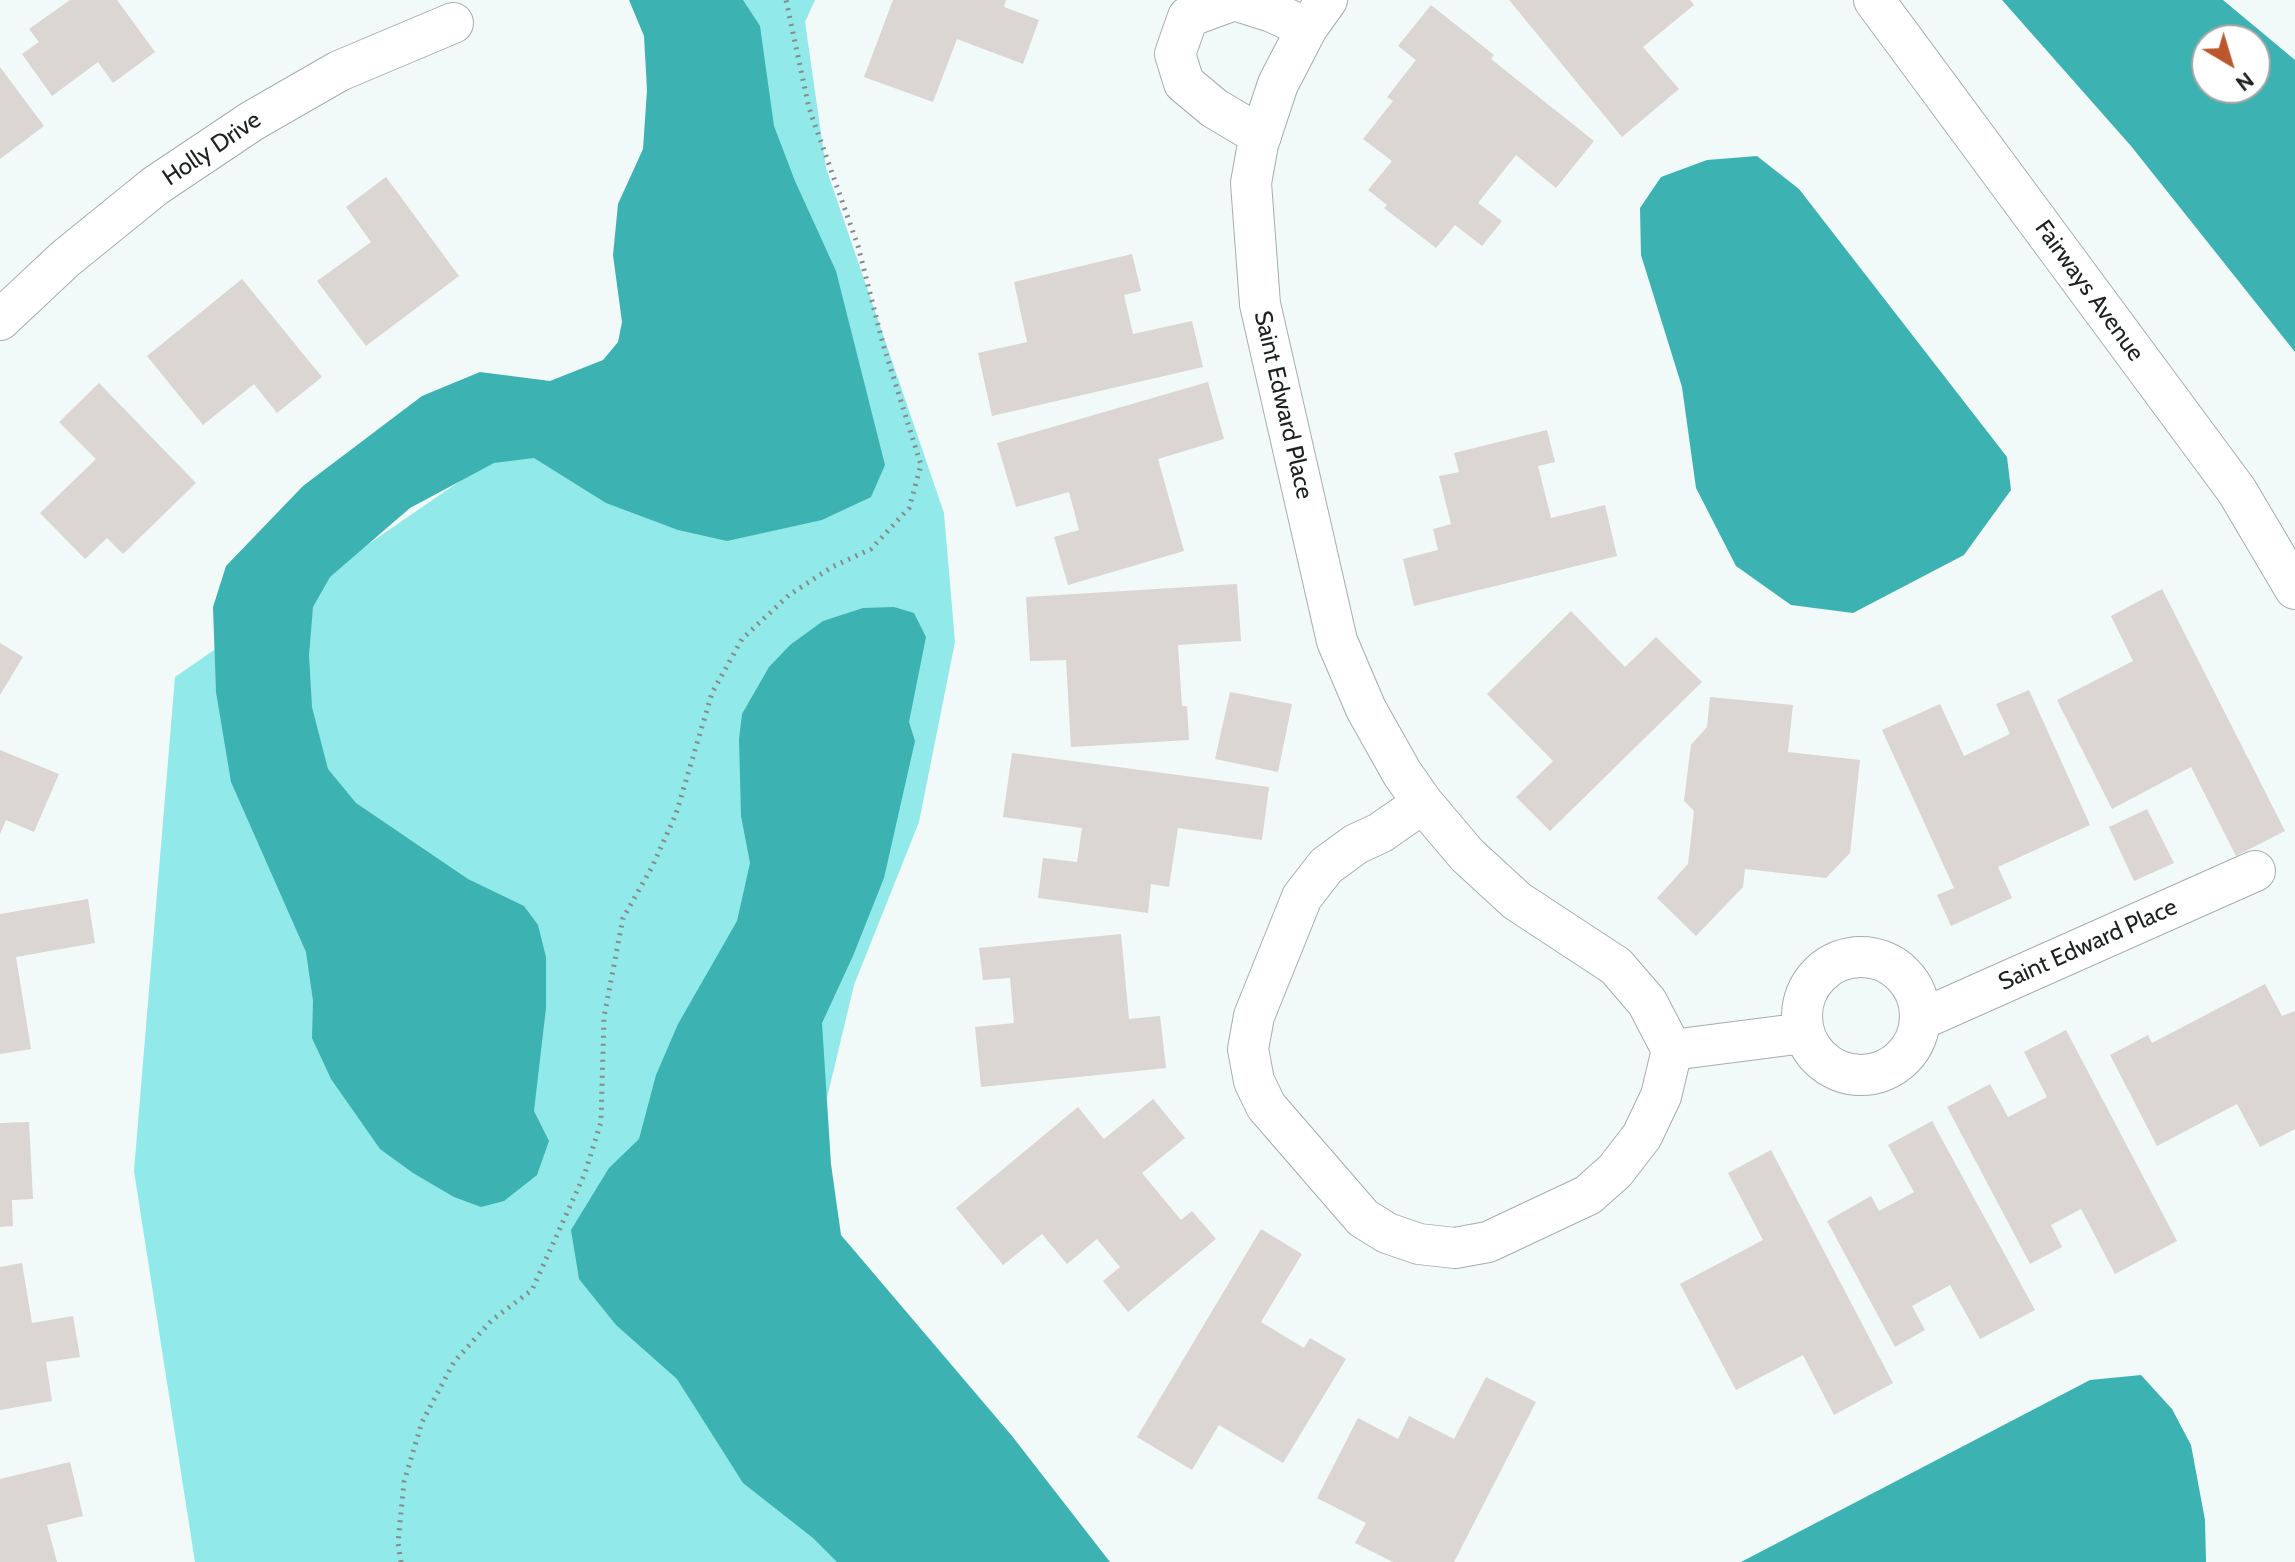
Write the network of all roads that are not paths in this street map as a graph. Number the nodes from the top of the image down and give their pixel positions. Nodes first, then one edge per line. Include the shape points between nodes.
1 (1874, 0) edge
2 (1317, 14) edge
3 (453, 23) dead end
4 (1261, 136) junction
5 (0, 320) edge
6 (2295, 589) edge
7 (1423, 803) junction
8 (2255, 871) dead end
9 (1920, 1020) junction
10 (1804, 1033) junction
11 (1672, 1050) junction

1 - 6 street, Fairways Avenue via 2237,491
2 - 4 street, Saint Edward Place via 1278,84
2 - 4 street via 1272,12 1234,0 1188,17 1175,54 1184,83
3 - 5 street, Holly Drive via 339,71 252,121 155,186
4 - 7 street, Saint Edward Place via 1251,183 1260,304 1337,641 1366,709
7 - 11 street, Saint Edward Place via 1467,855 1517,901 1616,966 1647,1002
7 - 11 street via 1326,866 1302,897 1254,1016 1248,1049 1266,1106 1363,1218 1419,1244 1455,1248 1488,1242 1588,1195 1642,1136 1661,1096
8 - 9 street, Saint Edward Place
9 - 10 street via 1904,1057 1867,1075 1828,1066
9 - 10 street via 1909,980 1879,959 1861,957 1834,964 1813,982 1803,1007
10 - 11 street

